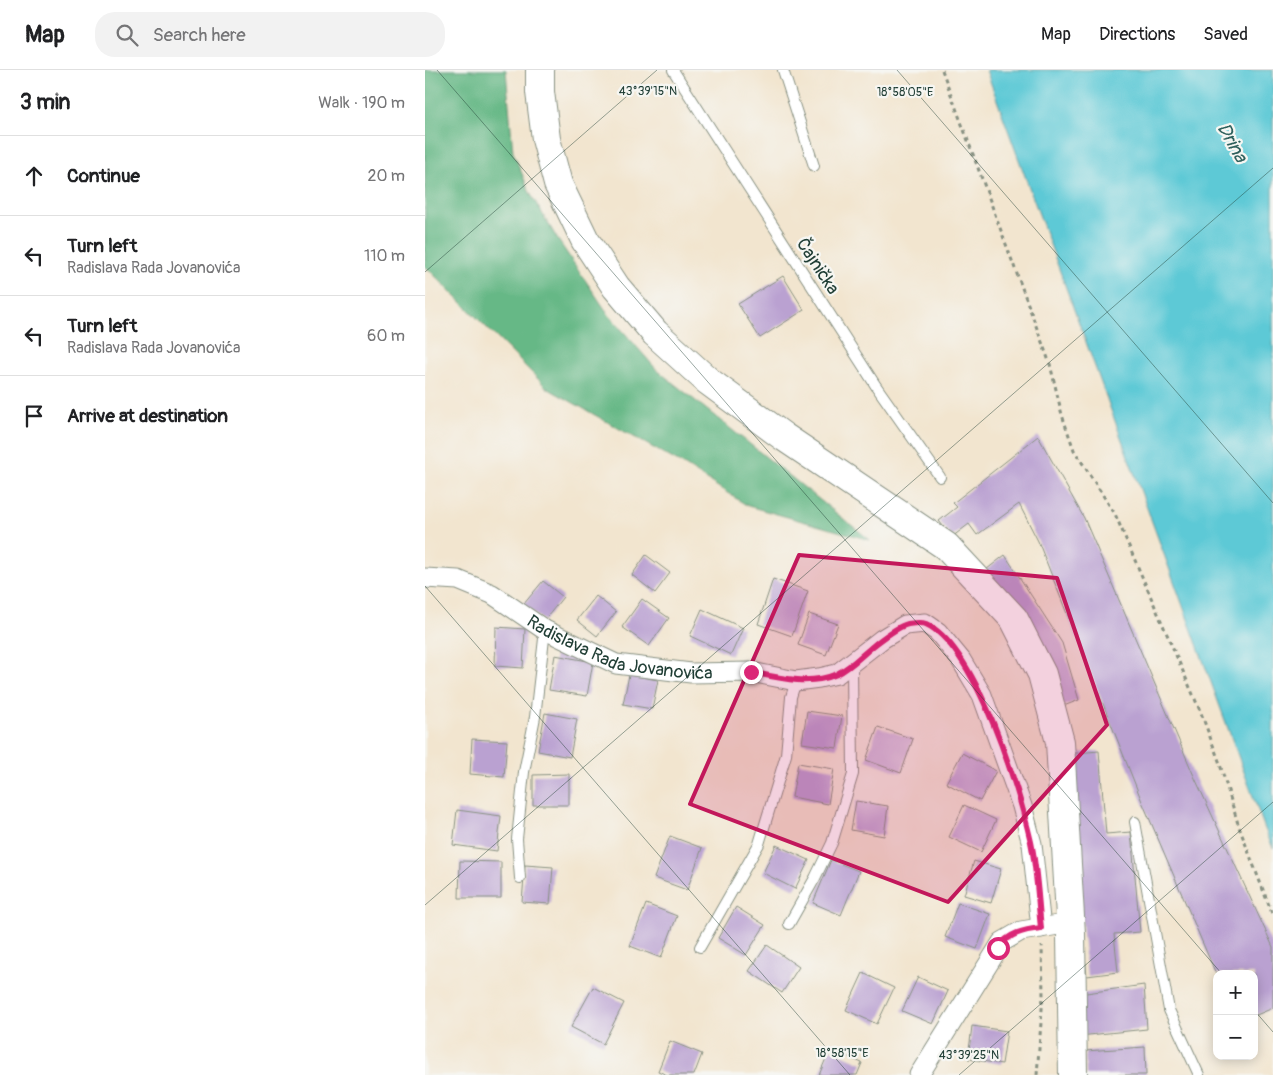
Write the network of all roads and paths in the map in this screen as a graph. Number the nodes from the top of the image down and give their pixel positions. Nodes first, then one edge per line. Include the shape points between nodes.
1 (540, 70) edge
2 (673, 70) edge
3 (783, 70) edge
4 (942, 70) edge
5 (814, 166) dead end
6 (940, 477) dead end
7 (425, 578) edge
8 (545, 630) junction
9 (853, 662) junction
10 (796, 681) junction
11 (1135, 822) dead end
12 (520, 878) dead end
13 (1273, 916) edge
14 (1071, 923) junction
15 (789, 924) dead end
16 (1041, 928) junction
17 (700, 947) dead end
18 (919, 1075) edge
19 (1037, 1075) edge
20 (1073, 1075) edge
21 (1199, 1075) edge

1 - 14 main road via 546,139 558,184 585,240 655,333 708,380 784,437 946,546 1014,619 1042,674 1060,742
2 - 6 lane, Čajnička via 876,386
3 - 5 lane
4 - 13 path via 1050,364 1074,450 1115,514 1201,713 1239,828
7 - 8 street, Radislava Rada Jovanovića via 458,580 492,594
8 - 10 street, Radislava Rada Jovanovića via 616,664 691,673 751,672
8 - 12 lane via 517,839
9 - 10 street, Radislava Rada Jovanovića via 837,674
9 - 15 lane via 853,774 832,843
9 - 16 street, Radislava Rada Jovanovića via 890,634 905,625 917,623 925,623 937,632 961,660 982,695 1021,806 1031,844
10 - 17 lane via 791,697 787,755 759,844
11 - 21 lane via 1169,1010
14 - 16 street
14 - 20 main road
16 - 18 street via 1021,931 1002,942
16 - 19 path via 1043,996

